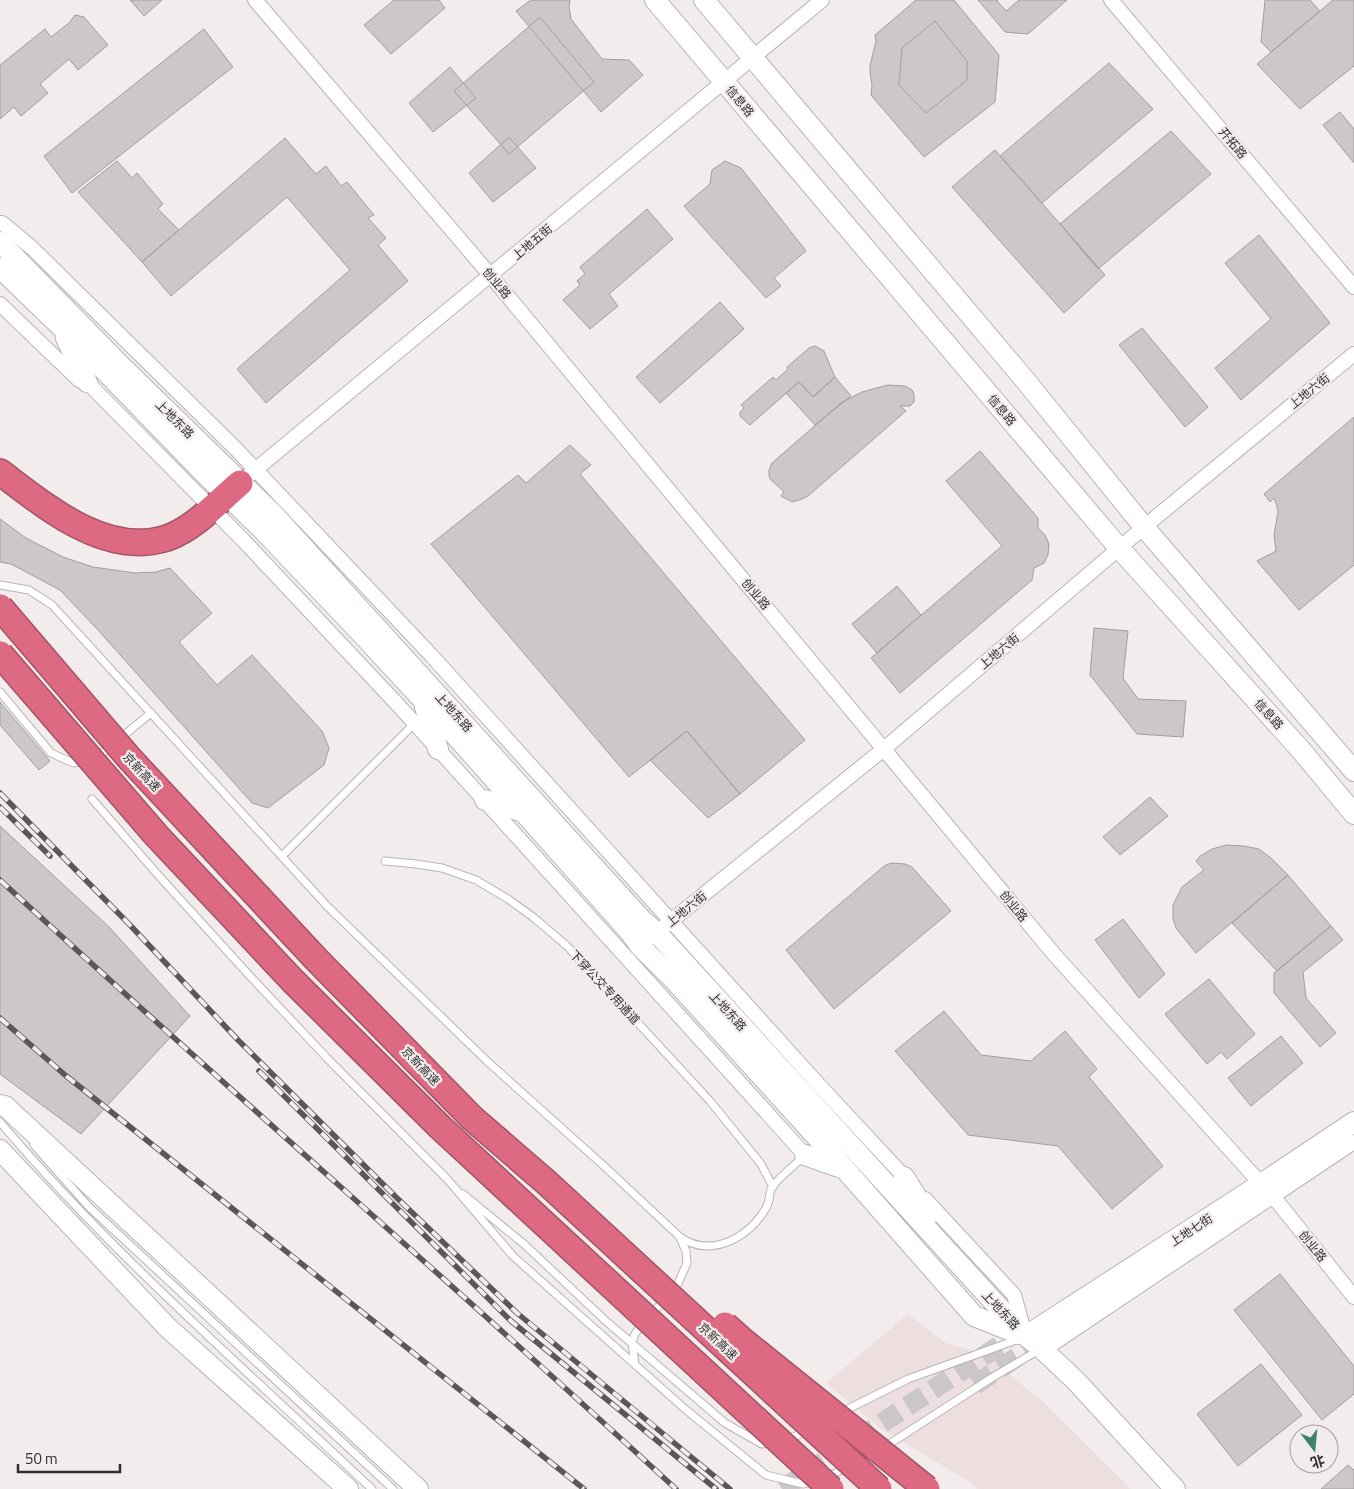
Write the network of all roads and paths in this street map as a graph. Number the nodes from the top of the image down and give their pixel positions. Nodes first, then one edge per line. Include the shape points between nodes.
1 (255, 0) edge
2 (655, 0) edge
3 (704, 0) edge
4 (822, 0) edge
5 (1111, 0) edge
6 (753, 58) junction
7 (724, 82) junction
8 (0, 223) edge
9 (0, 242) edge
10 (0, 268) edge
11 (491, 276) junction
12 (1354, 287) edge
13 (0, 304) edge
14 (60, 325) junction
15 (1354, 354) edge
16 (87, 382) junction
17 (0, 472) edge
18 (233, 488) junction
19 (1144, 527) junction
20 (1120, 548) junction
21 (0, 585) edge
22 (0, 607) edge
23 (0, 654) edge
24 (0, 692) edge
25 (423, 700) junction
26 (151, 714) junction
27 (415, 723) junction
28 (885, 748) junction
29 (438, 749) junction
30 (1354, 771) edge
31 (92, 799) dead end
32 (485, 800) junction
33 (523, 812) junction
34 (1354, 814) edge
35 (282, 856) junction
36 (385, 861) dead end
37 (664, 927) junction
38 (640, 946) junction
39 (672, 963) junction
40 (394, 1038) junction
41 (0, 1106) edge
42 (0, 1122) edge
43 (1354, 1122) edge
44 (1354, 1139) edge
45 (0, 1150) edge
46 (806, 1155) junction
47 (844, 1168) junction
48 (904, 1177) junction
49 (448, 1180) junction
50 (772, 1187) junction
51 (1266, 1189) junction
52 (931, 1235) junction
53 (680, 1238) junction
54 (1354, 1297) edge
55 (1034, 1342) junction
56 (632, 1343) junction
57 (635, 1365) junction
58 (828, 1420) dead end
59 (820, 1424) dead end
60 (874, 1453) dead end
61 (857, 1462) dead end
62 (348, 1489) edge
63 (372, 1489) edge
64 (393, 1489) edge
65 (418, 1489) edge
66 (831, 1489) edge
67 (878, 1489) edge
68 (927, 1489) edge
69 (1175, 1489) edge

1 - 11 street, 创业路
2 - 7 main road, 信息路
3 - 6 main road
4 - 6 street, 上地五街
5 - 12 street, 开拓路
6 - 7 street, 上地五街
6 - 19 main road via 1025,380
7 - 11 street, 上地五街
7 - 20 main road, 信息路
8 - 18 street via 32,248
9 - 18 main road, 上地东路 via 122,367
10 - 14 main road, 上地东路
11 - 18 street, 上地五街
11 - 28 street, 创业路
13 - 16 street via 79,380
14 - 16 main road
14 - 18 main road, 上地东路
15 - 19 street, 上地六街
16 - 18 street
17 - 18 highway via 86,531 116,540 143,542 167,538 192,525
18 - 25 main road, 上地东路 via 327,597
18 - 27 street
18 - 37 main road, 上地东路 via 280,522 642,920
19 - 20 street, 上地六街
19 - 30 main road
20 - 28 street, 上地六街
20 - 34 main road, 信息路
21 - 26 lane via 29,590 52,605
22 - 40 highway, 京新高速, bridge via 130,759
23 - 66 highway, bridge via 156,835 293,981 440,1127
24 - 26 lane via 51,753 73,763 97,758
25 - 29 main road
25 - 33 main road, 上地东路
26 - 35 lane
27 - 29 street
27 - 35 lane
28 - 37 street, 上地六街
28 - 51 street, 创业路 via 1053,952
29 - 32 street
31 - 49 lane via 268,995
32 - 33 main road
32 - 39 street
33 - 38 main road, 上地东路
35 - 53 lane via 328,907 488,1062
36 - 50 lane, 下穿公交专用通道 via 442,868 476,880 533,917 574,953 710,1101 761,1164
37 - 38 street, 上地六街
37 - 39 main road, 上地东路
38 - 39 main road, 上地东路
39 - 46 street
39 - 47 main road, 上地东路
39 - 48 street
39 - 52 main road, 上地东路 via 770,1059
40 - 67 highway, 京新高速, bridge via 472,1118 546,1182
40 - 68 highway, bridge via 547,1162 743,1341
41 - 64 lane via 89,1207
41 - 65 main road via 5,1106
42 - 63 lane via 115,1246
43 - 51 main road, 上地七街
44 - 51 main road, 上地七街
45 - 62 main road via 167,1327
46 - 47 main road
46 - 50 lane
47 - 55 main road, 上地东路 via 974,1316
48 - 52 main road via 929,1216
48 - 55 street via 1014,1296
49 - 56 lane
49 - 57 lane via 512,1256
50 - 53 lane via 767,1205 755,1224 730,1242 703,1247
51 - 54 street, 创业路
51 - 55 main road, 上地七街
52 - 55 main road, 上地东路
53 - 56 lane via 687,1263 680,1280 640,1326
55 - 58 lane via 908,1379
55 - 60 lane via 993,1377
55 - 69 main road, 上地东路 via 1094,1400
56 - 57 lane
56 - 59 lane via 725,1423 762,1444 796,1436
57 - 61 lane via 766,1475 803,1484 831,1476

